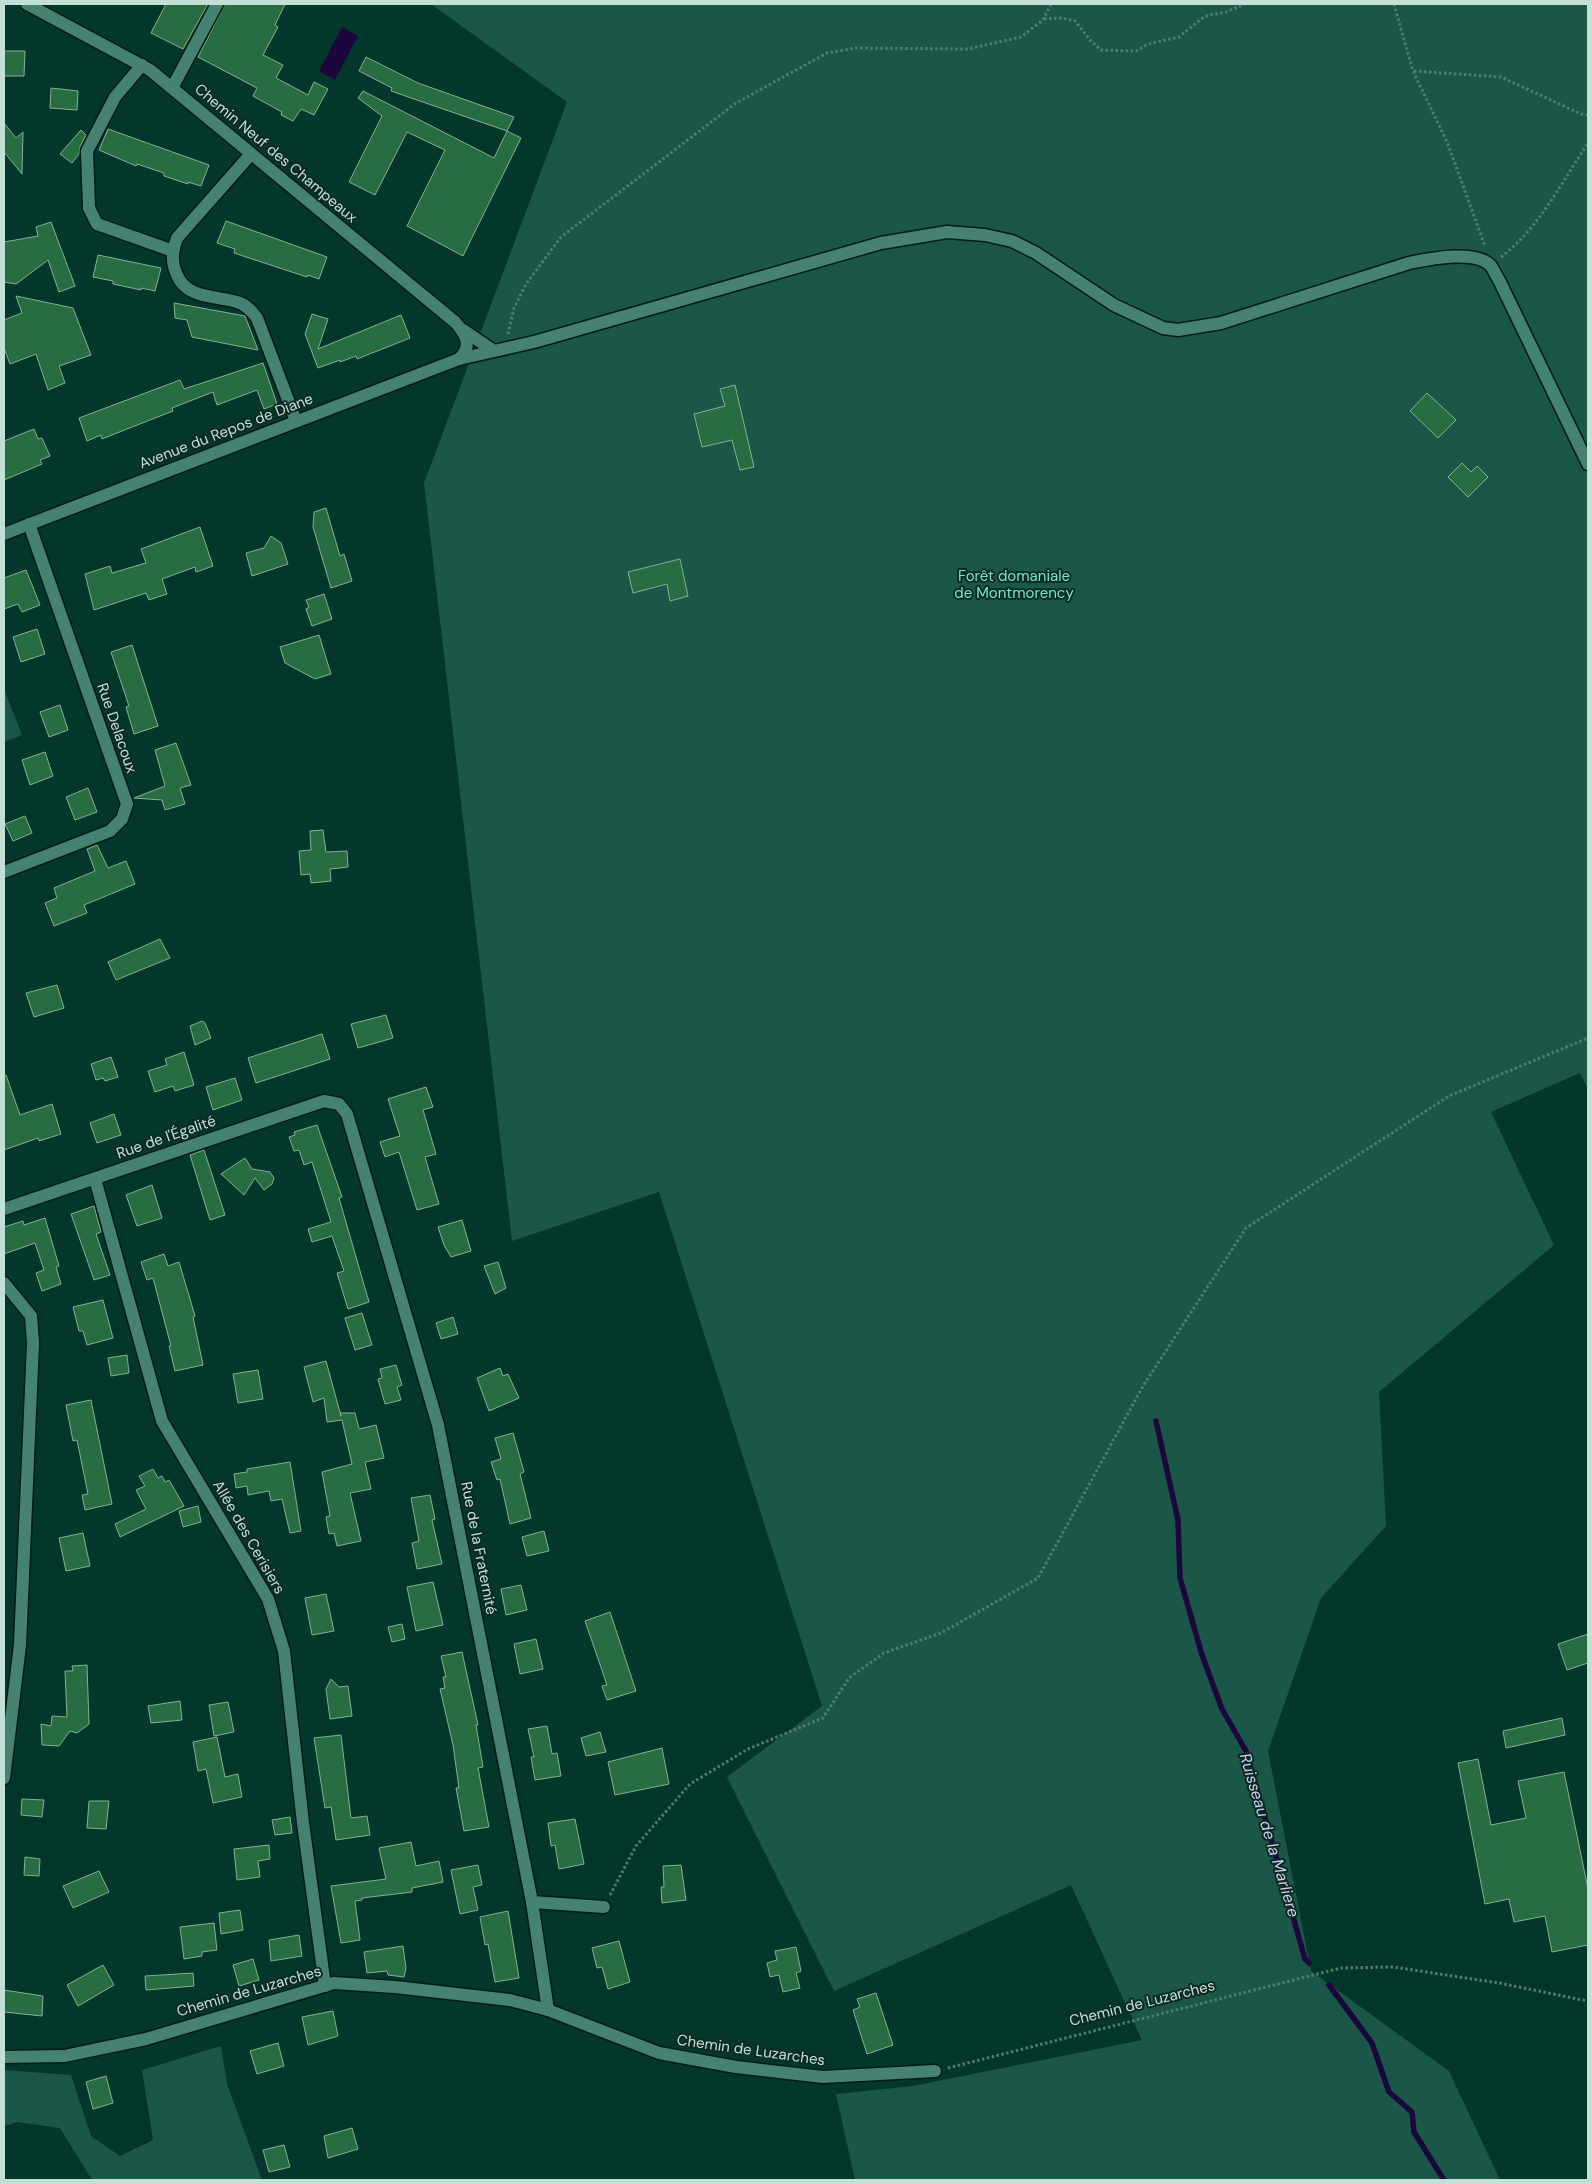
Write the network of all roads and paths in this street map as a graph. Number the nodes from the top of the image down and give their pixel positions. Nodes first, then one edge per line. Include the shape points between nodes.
1 (27, 4) edge
2 (217, 4) edge
3 (1051, 4) edge
4 (1245, 4) edge
5 (1394, 4) edge
6 (1044, 20) junction
7 (142, 65) junction
8 (1413, 71) junction
9 (172, 88) junction
10 (1588, 115) edge
11 (1588, 143) edge
12 (251, 154) junction
13 (173, 252) junction
14 (1490, 265) junction
15 (462, 330) junction
16 (499, 350) junction
17 (459, 359) junction
18 (296, 421) junction
19 (1588, 464) edge
20 (29, 524) junction
21 (4, 534) edge
22 (4, 872) edge
23 (1588, 1038) edge
24 (339, 1104) joint
25 (95, 1179) junction
26 (4, 1209) edge
27 (4, 1283) edge
28 (4, 1778) edge
29 (532, 1902) junction
30 (604, 1907) joint
31 (325, 1986) junction
32 (1588, 2001) edge
33 (548, 2010) junction
34 (4, 2057) edge
35 (935, 2071) joint

1 - 7 street, Chemin Neuf des Champeaux
2 - 9 street
3 - 6 path
4 - 6 path via 1206,16 1179,37 1148,44 1136,51 1101,50 1075,21 1061,18
5 - 8 path
6 - 16 path via 1020,37 968,49 856,48 827,54 736,103 562,237 526,284
7 - 9 street, Chemin Neuf des Champeaux
7 - 13 street via 115,98 87,151 89,208 98,224
8 - 10 path via 1500,77
8 - 14 path via 1447,142
9 - 12 street, Chemin Neuf des Champeaux
11 - 14 path via 1518,245
12 - 13 street via 177,238
12 - 15 street, Chemin Neuf des Champeaux
13 - 18 street via 172,265 180,283 188,291 240,303 257,318
14 - 16 street, Avenue du Repos de Diane via 1478,258 1436,257 1221,323 1178,330 1164,328 1114,305 1036,253 1012,241 947,232 881,243
14 - 19 street
15 - 16 street, Chemin Neuf des Champeaux
15 - 17 street via 468,345
16 - 17 street, Avenue du Repos de Diane
17 - 18 street, Avenue du Repos de Diane
18 - 20 street, Avenue du Repos de Diane
20 - 21 street, Avenue du Repos de Diane
20 - 22 street, Rue Delacoux via 127,804 122,819 110,831
23 - 30 path via 1449,1096 1246,1228 1143,1386 1038,1578 941,1633 884,1653 849,1678 823,1718 748,1749 690,1784 636,1846
24 - 25 street, Rue de l'Égalité via 324,1101
24 - 29 street, Rue de la Fraternité via 347,1114 438,1425
25 - 26 street, Rue de l'Égalité
25 - 31 street, Allée des Cerisiers via 162,1421 268,1599 284,1651
27 - 28 street via 31,1316 33,1343 20,1645
29 - 30 street
29 - 33 street, Rue de la Fraternité
31 - 33 street, Chemin de Luzarches via 334,1983 395,1987 510,2000
31 - 34 street, Chemin de Luzarches via 146,2039 64,2056
32 - 35 path, Chemin de Luzarches via 1499,1982 1393,1967 1341,1968
33 - 35 street, Chemin de Luzarches via 659,2054 736,2067 823,2077

